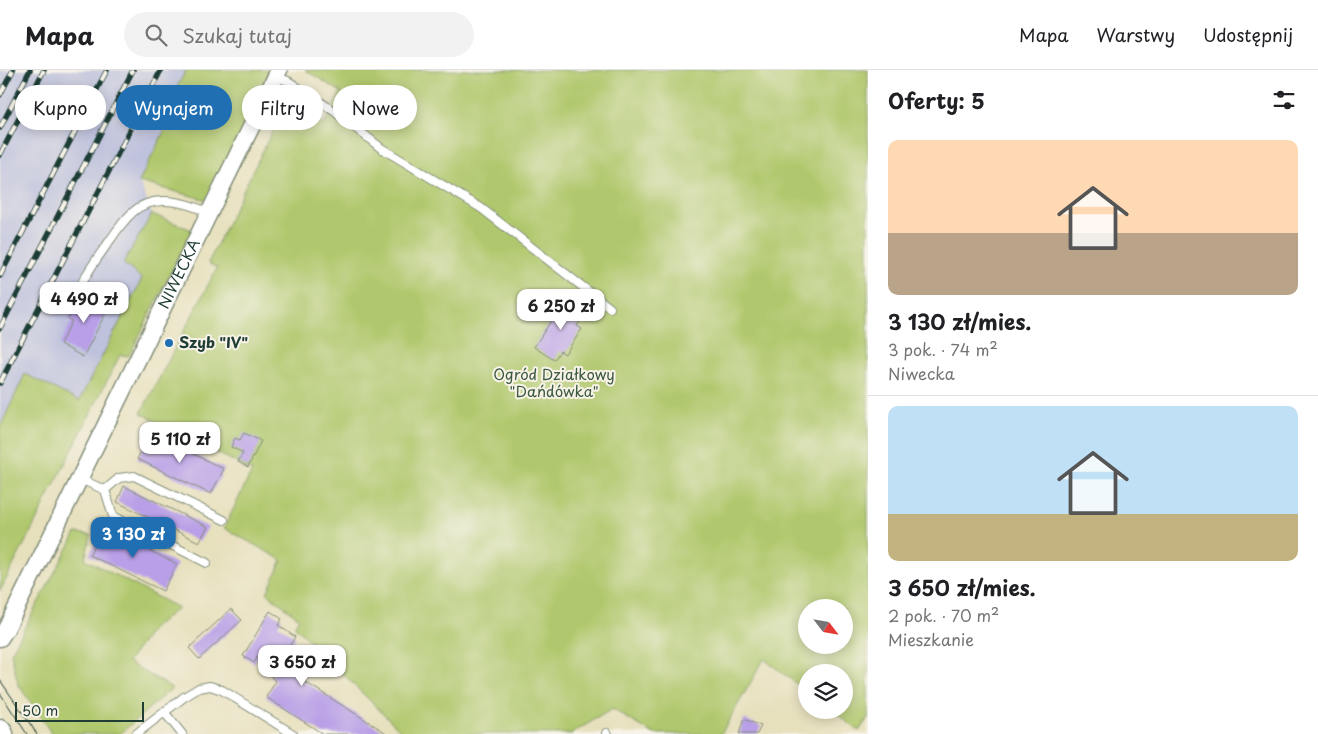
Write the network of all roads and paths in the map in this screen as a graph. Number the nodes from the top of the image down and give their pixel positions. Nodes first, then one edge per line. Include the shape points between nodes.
1 (277, 73) edge
2 (209, 212) junction
3 (83, 281) dead end
4 (610, 308) dead end
5 (80, 478) junction
6 (106, 490) junction
7 (224, 520) dead end
8 (207, 563) dead end
9 (0, 638) edge
10 (165, 712) junction
11 (0, 731) edge
12 (2, 734) edge
13 (136, 734) edge
14 (182, 734) edge
15 (293, 734) edge

1 - 2 street, NIWECKA
1 - 4 lane via 334,111 381,148 481,208
2 - 3 lane via 174,202 145,204 120,227
2 - 5 street, NIWECKA
5 - 6 lane
5 - 9 street, NIWECKA
6 - 7 lane via 119,478 134,476
6 - 8 lane via 113,516
10 - 13 lane
10 - 14 lane
10 - 15 lane via 199,688 210,686 222,690
11 - 12 main road

